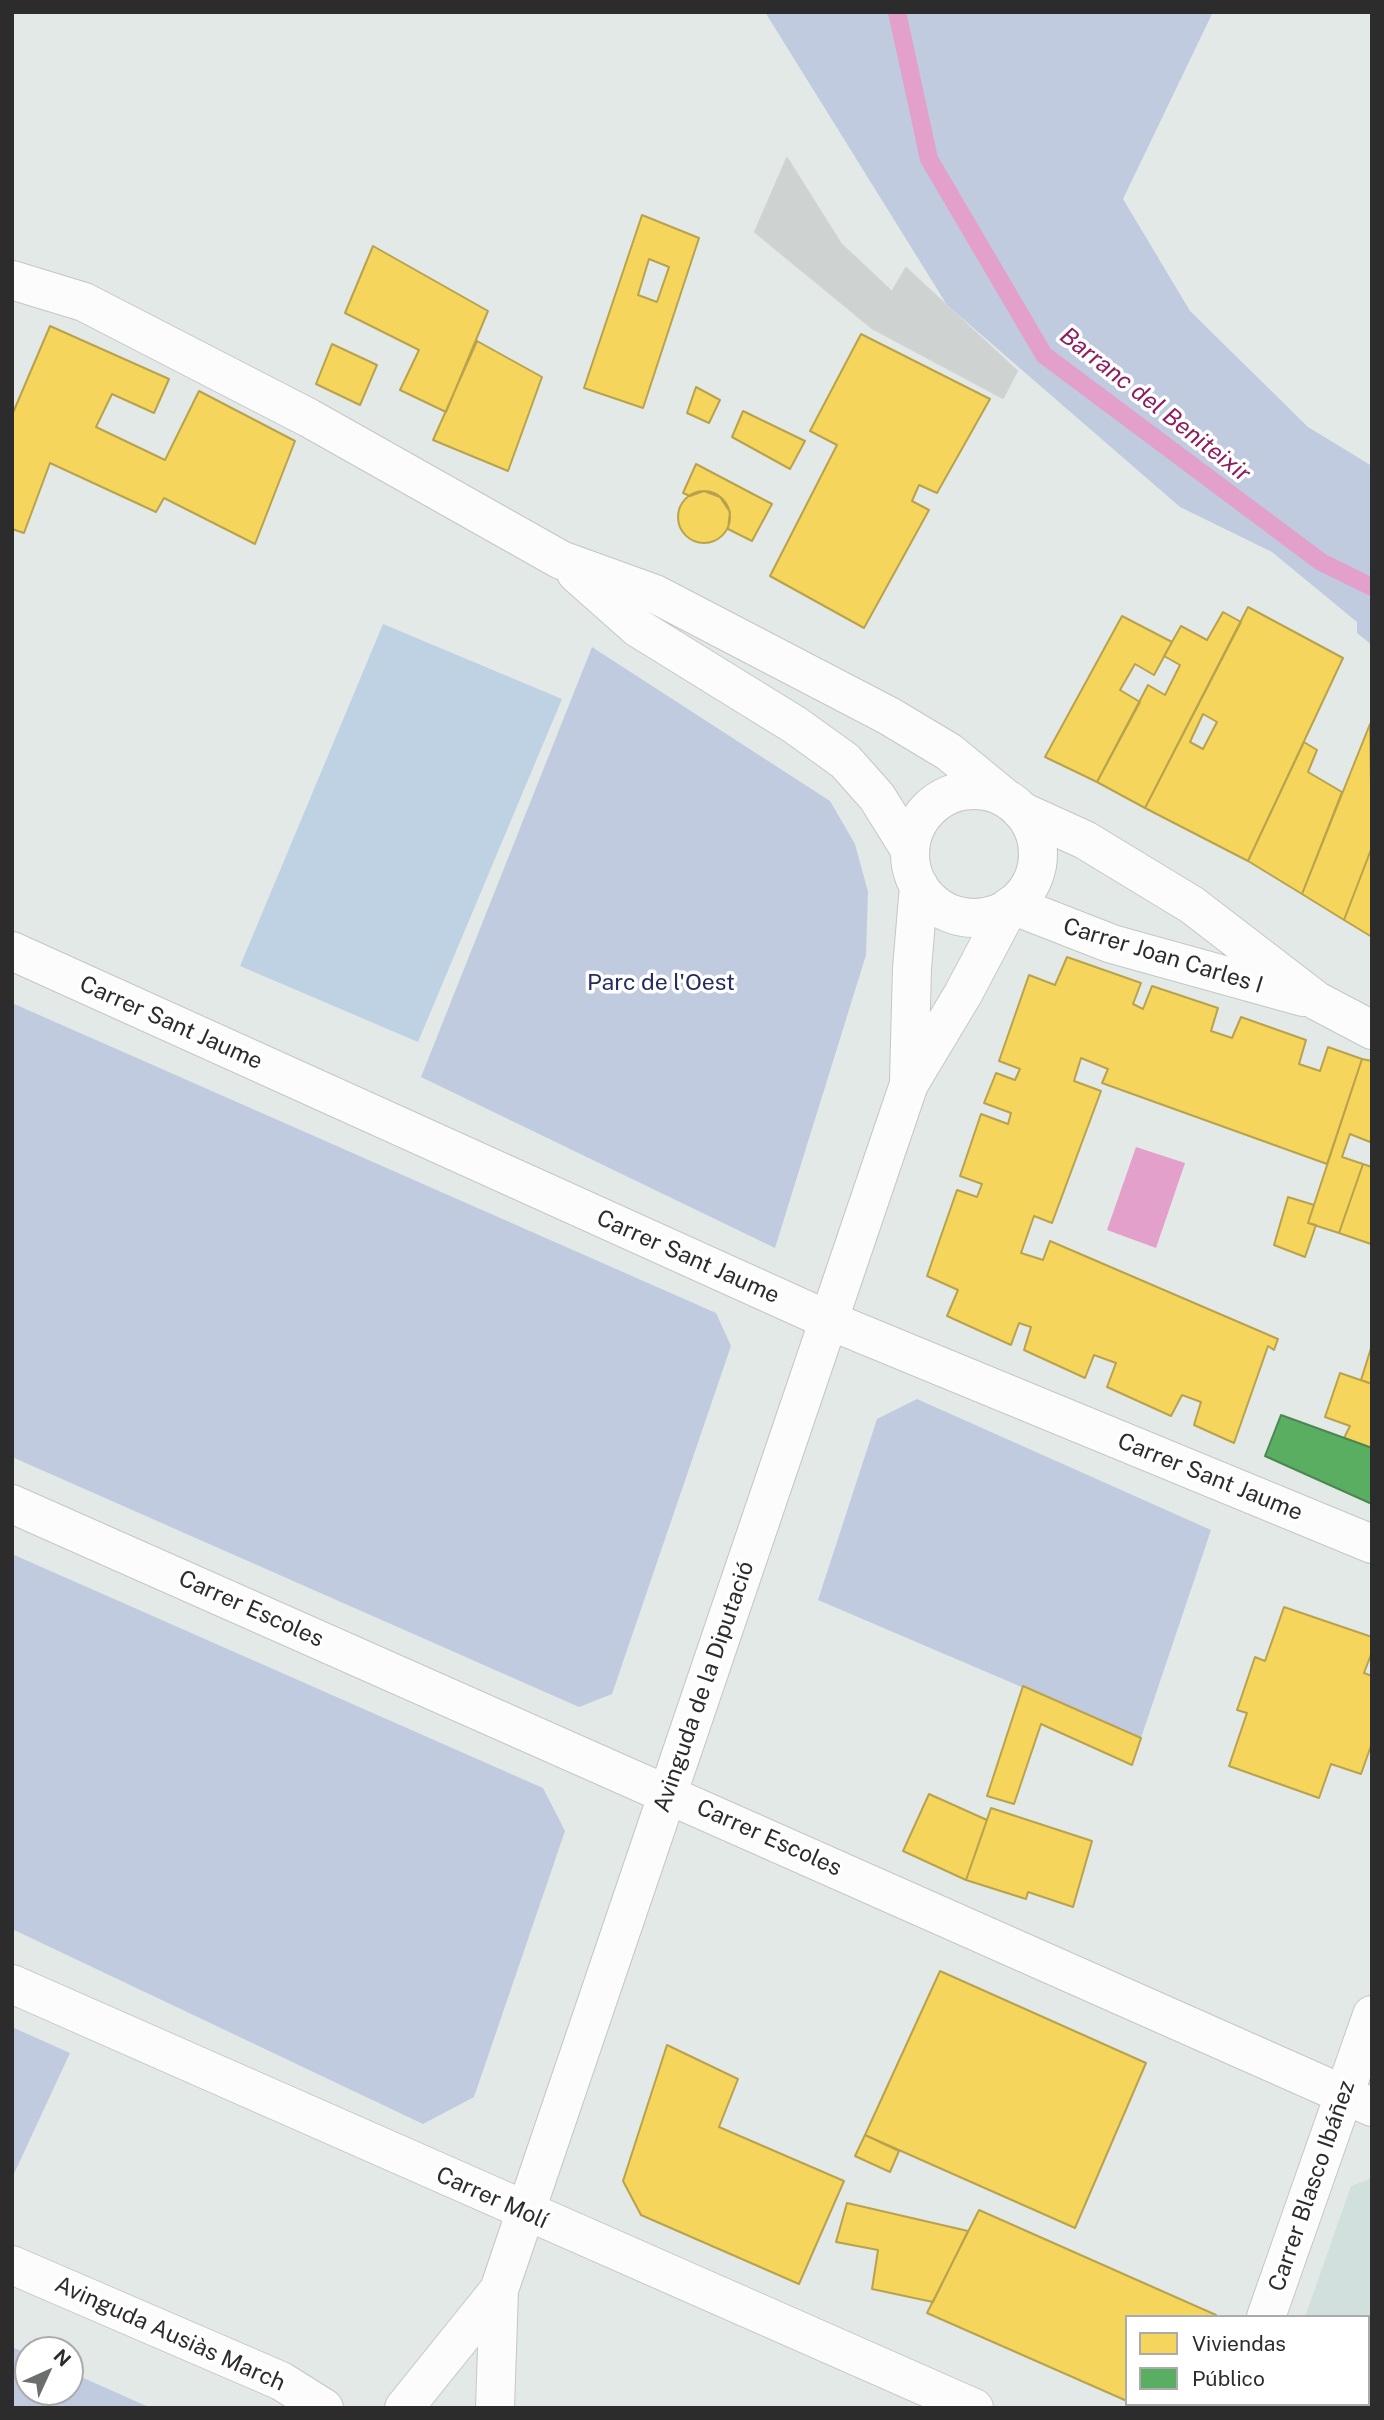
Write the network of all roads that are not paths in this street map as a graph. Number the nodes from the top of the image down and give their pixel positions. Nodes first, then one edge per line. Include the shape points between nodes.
1 (12, 280) edge
2 (561, 560) junction
3 (1013, 804) junction
4 (910, 850) junction
5 (919, 886) junction
6 (1011, 906) junction
7 (12, 951) edge
8 (1317, 1001) junction
9 (1372, 1030) edge
10 (909, 1084) junction
11 (828, 1320) junction
12 (12, 1504) edge
13 (1372, 1544) edge
14 (668, 1793) junction
15 (12, 1984) edge
16 (1372, 2015) edge
17 (1358, 2101) edge
18 (526, 2213) junction
19 (12, 2265) edge
20 (499, 2290) junction
21 (1267, 2315) edge
22 (324, 2408) edge
23 (404, 2408) edge
24 (495, 2408) edge
25 (974, 2408) edge

1 - 2 street via 84,302 205,363
2 - 3 street via 655,594 888,716 949,751
2 - 4 street via 638,628 845,761 877,797
3 - 4 street via 981,790 954,792 923,814
3 - 6 street via 1031,825 1037,860 1025,893
3 - 8 street, Carrer Joan Carles I via 1085,840 1192,905
4 - 5 street
5 - 6 street via 943,910 960,916 993,915
5 - 10 street, Avinguda de la Diputació
6 - 8 street, Carrer Joan Carles I via 1112,943
6 - 10 street, Avinguda de la Diputació
7 - 11 street, Carrer Sant Jaume
8 - 9 street, Carrer Joan Carles I
10 - 11 street, Avinguda de la Diputació
11 - 13 street, Carrer Sant Jaume
11 - 14 street, Avinguda de la Diputació
12 - 14 street, Carrer Escoles
14 - 17 street, Carrer Escoles
14 - 18 street, Avinguda de la Diputació
15 - 18 street, Carrer Molí
16 - 17 street, Carrer Blasco Ibáñez
17 - 21 street, Carrer Blasco Ibáñez
18 - 20 street, Avinguda de la Diputació
18 - 25 street, Carrer Molí
19 - 22 street, Avinguda Ausiàs March via 281,2381
20 - 23 street
20 - 24 street

